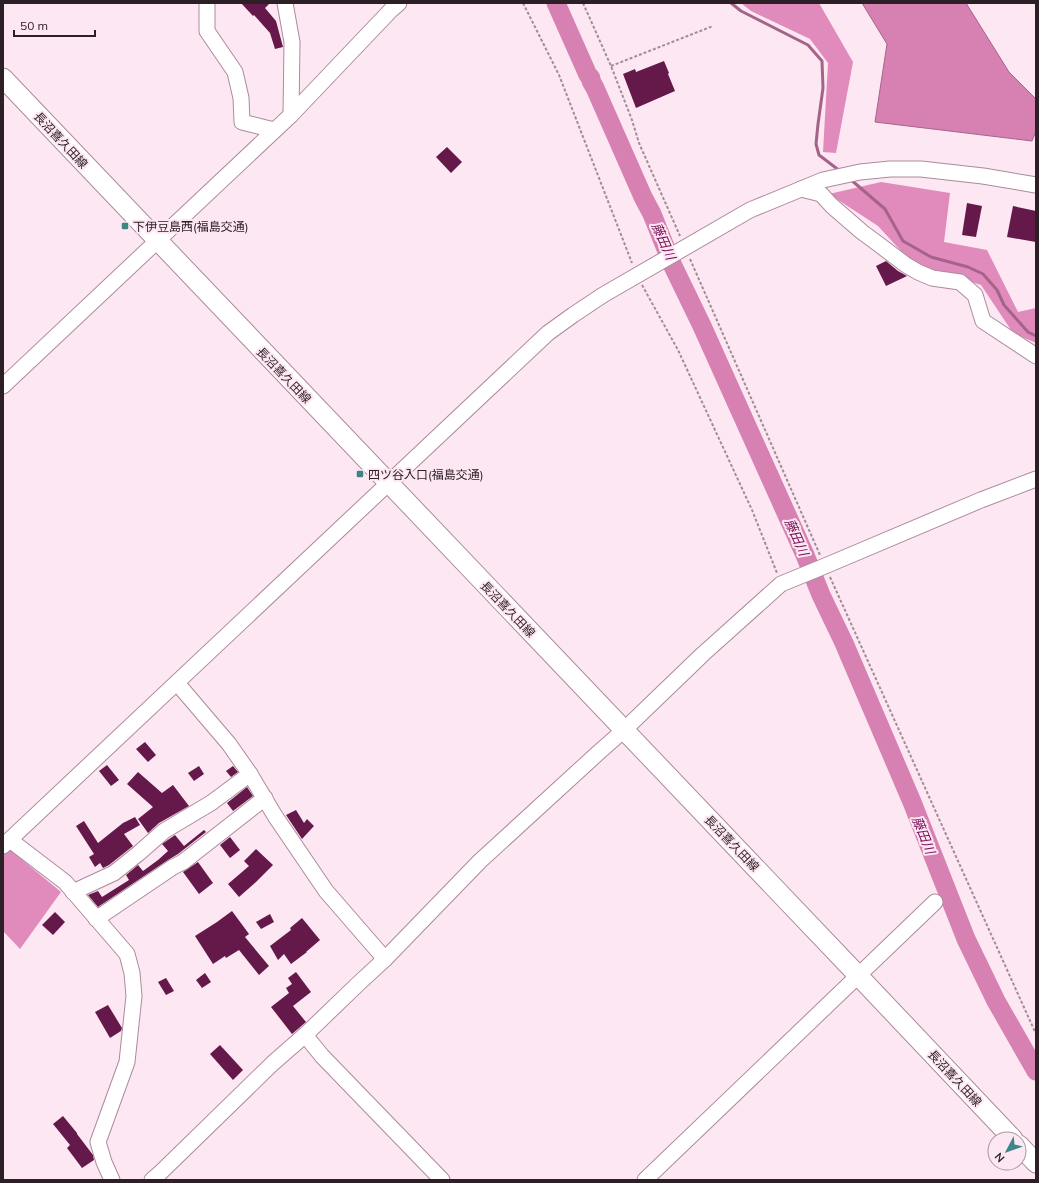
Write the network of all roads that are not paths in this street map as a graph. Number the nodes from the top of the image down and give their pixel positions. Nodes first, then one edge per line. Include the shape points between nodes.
1 (207, 3) edge
2 (285, 3) edge
3 (391, 5) edge
4 (3, 78) edge
5 (291, 114) junction
6 (274, 130) junction
7 (1036, 185) edge
8 (801, 189) junction
9 (156, 241) junction
10 (1036, 356) edge
11 (3, 386) edge
12 (1036, 479) edge
13 (388, 484) junction
14 (176, 684) junction
15 (624, 730) junction
16 (250, 774) junction
17 (265, 798) junction
18 (7, 843) edge
19 (73, 892) junction
20 (935, 902) dead end
21 (96, 919) junction
22 (385, 959) junction
23 (859, 976) junction
24 (305, 1035) junction
25 (1005, 1131) edge
26 (1027, 1153) edge
27 (1036, 1163) edge
28 (112, 1180) edge
29 (152, 1180) edge
30 (442, 1180) edge
31 (645, 1180) edge

1 - 6 street via 207,31 235,72 241,98 242,122
2 - 5 street via 292,42
3 - 5 street
4 - 9 main road, 長沼喜久田線
5 - 6 street
6 - 9 street
7 - 8 street via 920,169 890,169 823,180
8 - 10 street via 821,194 862,232 906,265 932,278 960,282 975,295 983,321
8 - 13 street via 750,210 573,315 548,333
9 - 11 street
9 - 13 main road, 長沼喜久田線
12 - 15 street via 781,584
13 - 14 street
13 - 15 main road, 長沼喜久田線
14 - 16 street via 229,744
14 - 18 street
15 - 22 street via 480,861
15 - 23 main road, 長沼喜久田線
16 - 17 street
16 - 19 street via 211,804 164,831 114,873
17 - 21 street via 183,862
17 - 22 street via 326,891
18 - 19 street via 65,882
19 - 21 street
20 - 23 street
21 - 28 street via 127,954 134,996 127,1062 98,1142
22 - 24 street
23 - 25 main road, 長沼喜久田線
23 - 31 street
24 - 29 street
24 - 30 street via 322,1056
26 - 27 main road

